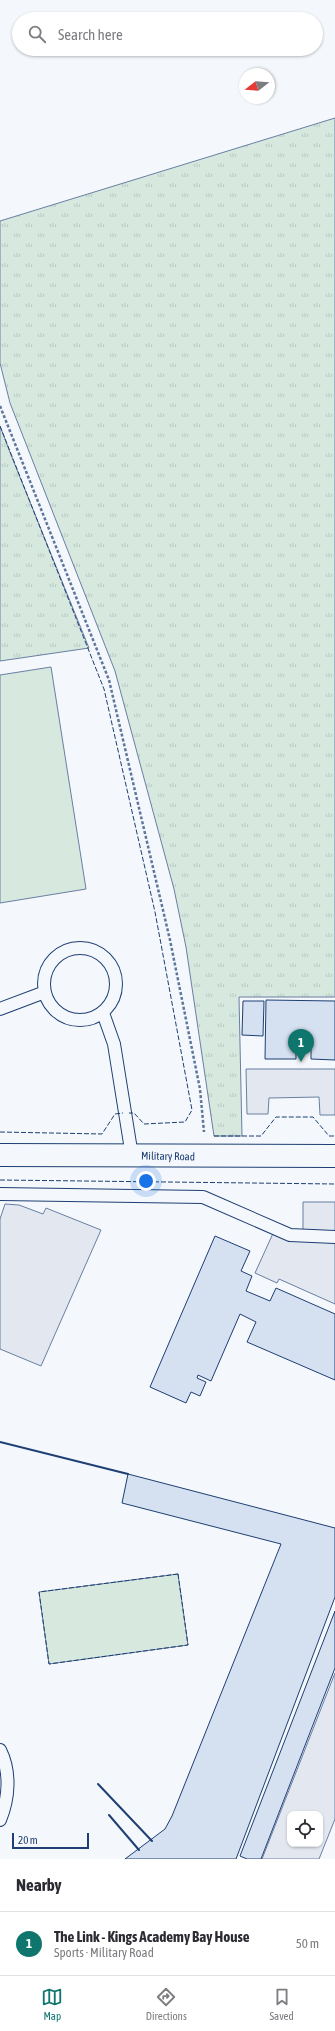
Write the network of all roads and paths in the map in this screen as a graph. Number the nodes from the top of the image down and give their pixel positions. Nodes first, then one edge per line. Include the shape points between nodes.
1 (0, 406) edge
2 (45, 992) junction
3 (0, 1009) edge
4 (103, 1013) junction
5 (0, 1155) edge
6 (132, 1156) junction
7 (335, 1156) edge
8 (206, 1157) junction
9 (0, 1194) edge
10 (335, 1237) edge
11 (0, 1750) edge
12 (0, 1820) edge

1 - 8 path via 109,680 170,940 200,1088
2 - 3 lane
2 - 4 lane via 49,1004 57,1013 68,1019 92,1019
2 - 4 lane via 44,980 47,969 54,959 74,948 86,948 107,960 114,970 117,981 116,993
4 - 6 lane via 114,1044
5 - 6 street, Military Road
6 - 8 street, Military Road
7 - 8 street, Military Road
9 - 10 lane via 203,1197 290,1235
11 - 12 lane via 8,1785

